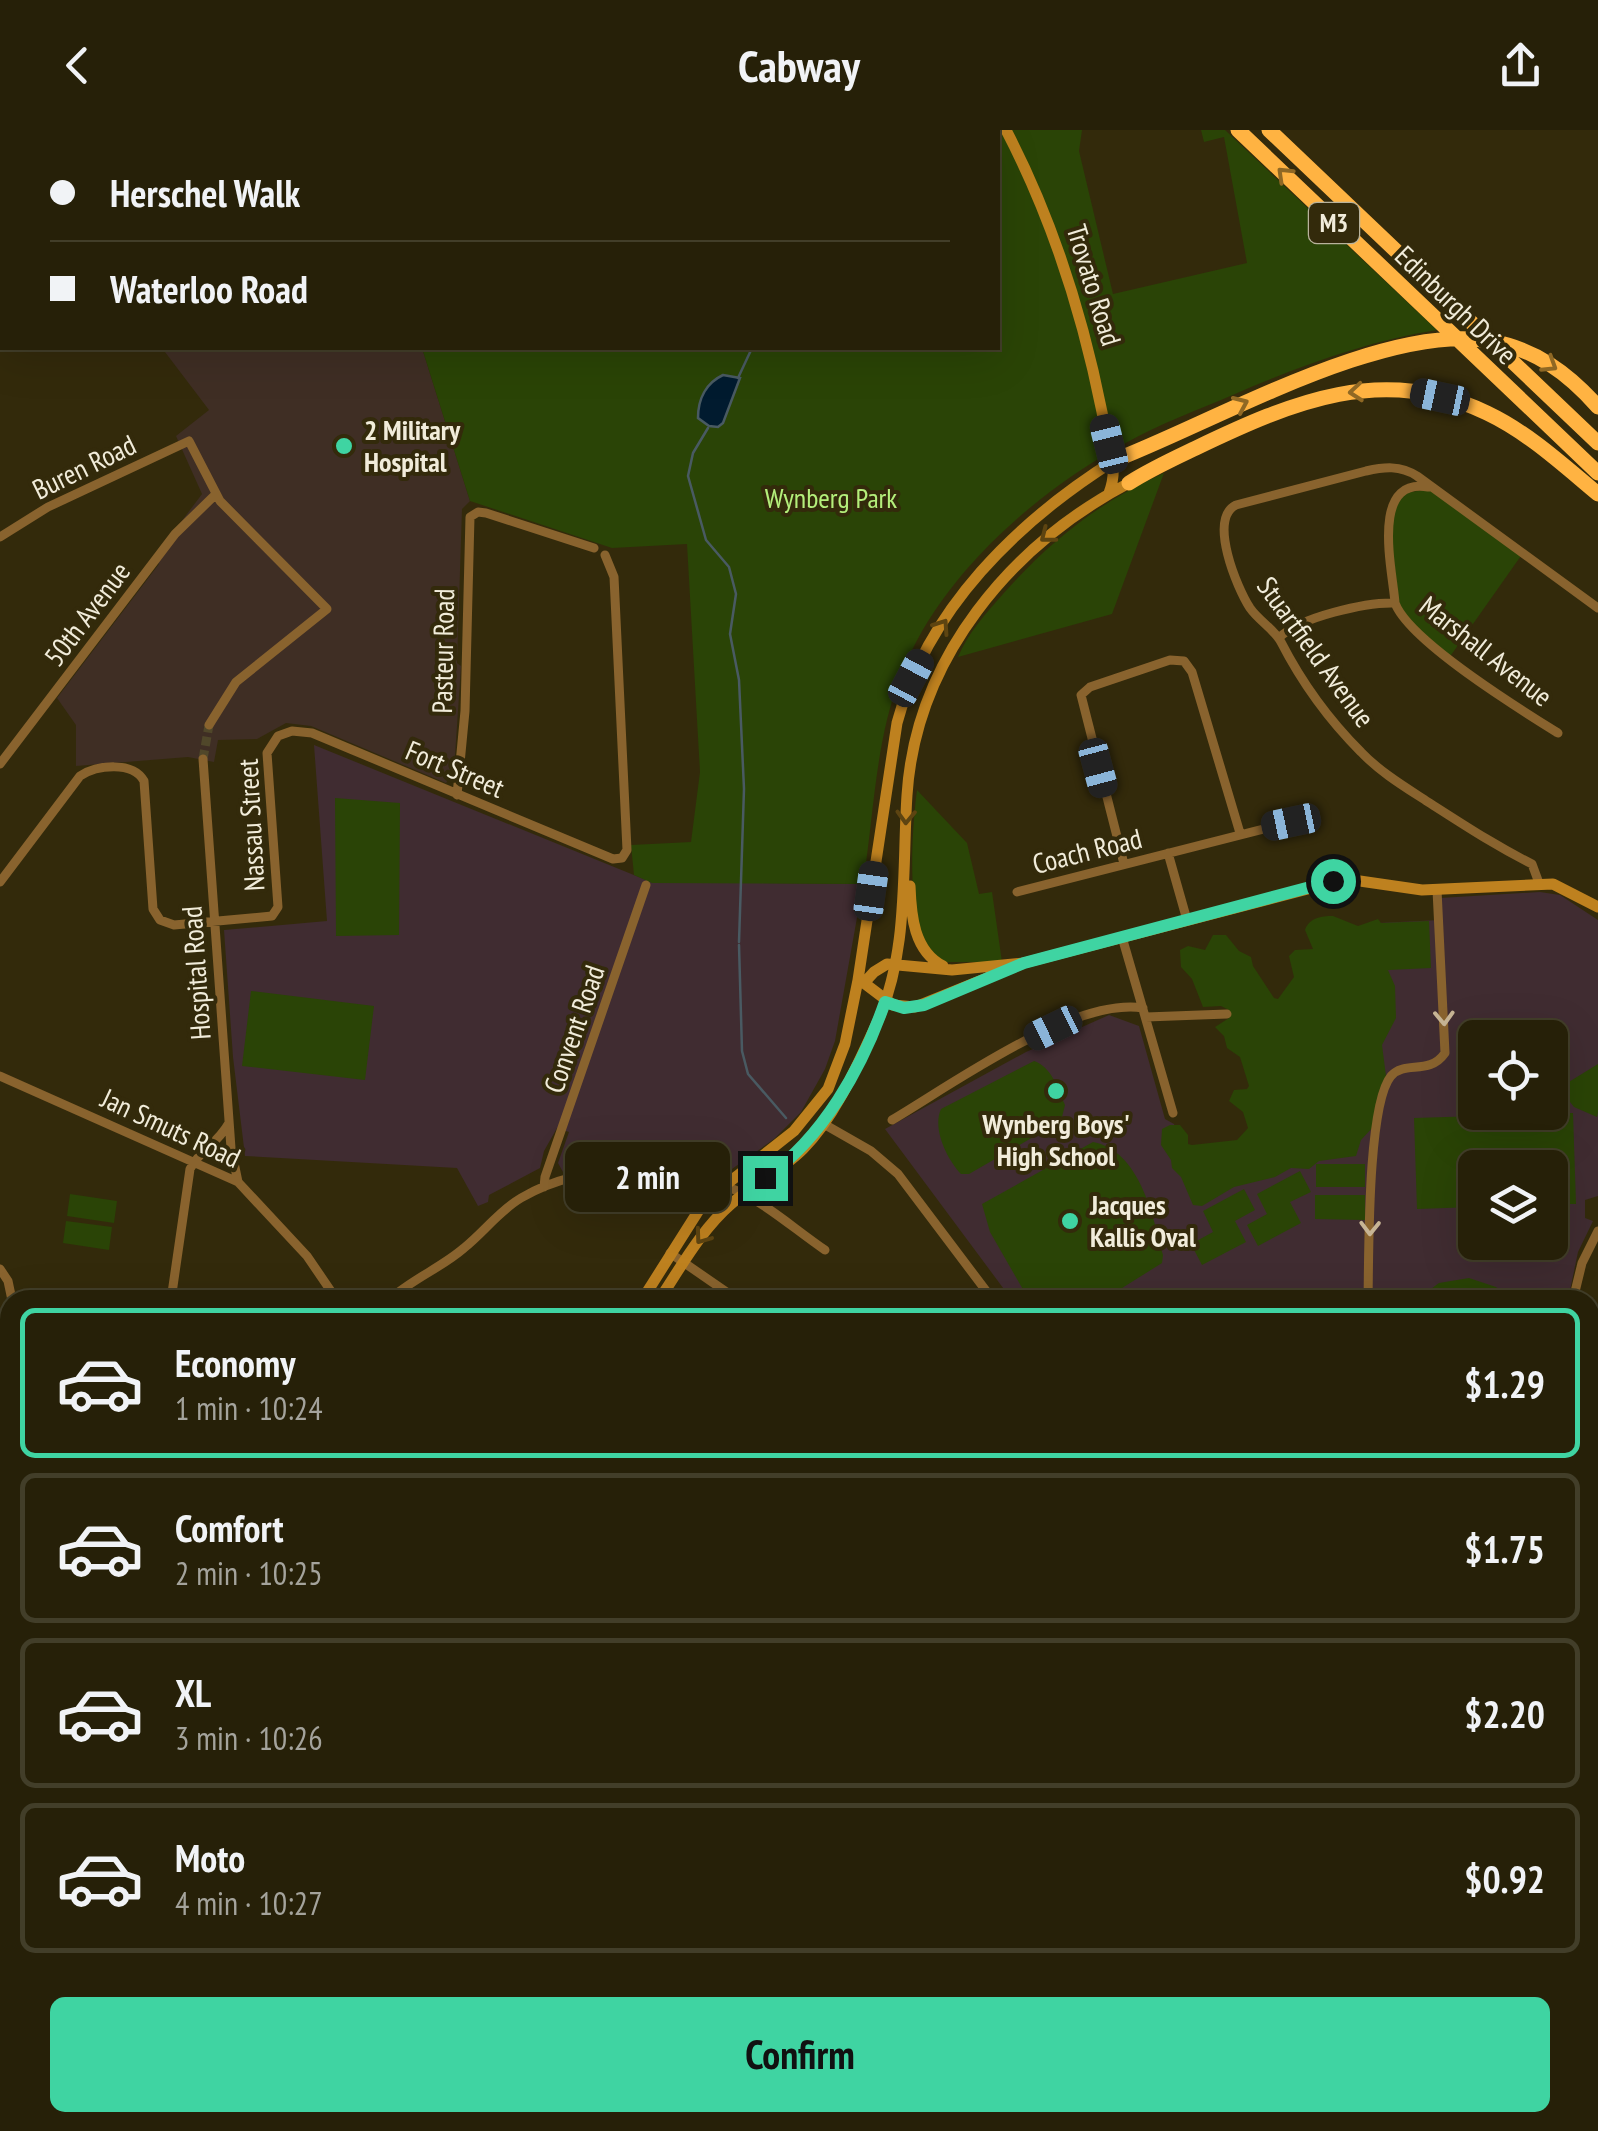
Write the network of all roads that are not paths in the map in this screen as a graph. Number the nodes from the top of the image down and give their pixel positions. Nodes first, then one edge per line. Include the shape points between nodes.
1 (1006, 130) edge
2 (1238, 130) edge
3 (1269, 130) edge
4 (1598, 407) edge
5 (1598, 443) edge
6 (1109, 458) junction
7 (1162, 462) junction
8 (1385, 466) junction
9 (1598, 473) edge
10 (1129, 483) joint
11 (1430, 488) junction
12 (1408, 489) junction
13 (1109, 493) junction
14 (1598, 494) edge
15 (216, 495) junction
16 (0, 537) edge
17 (594, 548) dead end
18 (605, 555) dead end
19 (1395, 603) junction
20 (1598, 608) edge
21 (1279, 638) junction
22 (209, 726) tunnel mouth
23 (1558, 733) dead end
24 (278, 736) joint
25 (203, 759) tunnel mouth
26 (0, 764) edge
27 (457, 795) junction
28 (1291, 822) dead end
29 (1240, 833) junction
30 (904, 850) junction
31 (1168, 853) junction
32 (1124, 864) junction
33 (0, 882) edge
34 (1540, 883) junction
35 (646, 885) dead end
36 (1436, 890) junction
37 (1017, 892) dead end
38 (1598, 907) edge
39 (1186, 920) junction
40 (215, 922) junction
41 (865, 931) junction
42 (1122, 937) junction
43 (895, 963) junction
44 (1024, 963) junction
45 (952, 970) junction
46 (864, 983) junction
47 (885, 1002) junction
48 (1145, 1013) junction
49 (1227, 1014) dead end
50 (839, 1062) junction
51 (0, 1076) edge
52 (1174, 1113) dead end
53 (892, 1120) dead end
54 (230, 1121) junction
55 (822, 1123) junction
56 (194, 1160) junction
57 (238, 1182) junction
58 (722, 1186) junction
59 (544, 1187) junction
60 (742, 1194) junction
61 (1598, 1231) edge
62 (825, 1250) dead end
63 (670, 1253) junction
64 (684, 1262) junction
65 (0, 1269) edge
66 (5, 1285) edge
67 (173, 1290) edge
68 (331, 1290) edge
69 (402, 1290) edge
70 (648, 1290) edge
71 (666, 1290) edge
72 (724, 1290) edge
73 (985, 1290) edge
74 (1368, 1290) edge
75 (1575, 1290) edge

1 - 6 main road, Trovato Road via 1073,286
9 -> 2 highway, Edinburgh Drive / M3
3 - 5 highway, Edinburgh Drive / M3
6 -> 4 highway via 1315,375 1404,347 1458,339 1524,350 1558,369
6 - 7 highway via 1135,468
6 - 13 main road
41 -> 6 main road via 897,724 911,678 998,552
7 - 10 highway
14 -> 7 highway via 1505,422 1415,392 1320,396
8 - 11 street via 1409,471
8 - 12 street via 1397,470
8 - 21 street, Stuartfield Avenue via 1225,513 1222,528 1238,583 1250,608
10 - 13 main road
11 - 12 street
11 - 20 street
12 - 19 street via 1388,523
13 -> 30 main road via 1027,554 942,661 916,730
15 - 16 street, Buren Road via 189,441
15 - 22 street via 327,609 236,682
15 - 26 street, 50th Avenue via 175,534
17 - 27 street, Pasteur Road via 478,512 470,517 466,711
18 - 27 street, Fort Street via 614,577 627,850 612,859
19 - 21 street, Marshall Avenue via 1307,622
19 - 23 street, Marshall Avenue via 1452,660
21 - 34 street, Stuartfield Avenue via 1299,677 1361,752 1484,840 1532,864
24 - 27 street, Fort Street via 312,733
24 - 40 street, Nassau Street via 266,758 276,911 268,918
25 - 40 street, Hospital Road
28 - 29 street, Coach Road
29 - 31 street, Coach Road
29 - 32 street via 1192,672 1184,661 1170,660 1081,695
30 - 43 main road
30 - 45 main road via 919,941 930,958
31 - 32 street, Coach Road
31 - 39 street, Coach Road
32 - 37 street, Coach Road
33 - 40 street via 83,774 127,767 142,776 154,913 169,924
34 - 36 main road
34 - 38 main road
35 - 59 street, Convent Road
36 - 39 main road via 1340,880
36 -> 74 street via 1445,1053 1430,1066 1389,1078 1373,1155
39 - 42 main road
40 - 54 street, Hospital Road
41 - 46 main road
41 - 50 main road
42 - 44 main road
42 - 48 street
43 - 45 main road
43 - 46 main road
43 - 47 main road
44 - 45 main road
44 - 47 main road via 924,1005
46 - 47 main road
46 - 50 main road via 852,1043
47 - 55 main road
48 - 49 street
48 - 52 street
48 - 53 street via 1119,1006 1053,1028
50 - 58 main road via 809,1116
51 - 56 street, Jan Smuts Road
54 - 56 street
54 - 57 street, Hospital Road
55 - 60 main road via 788,1163
55 - 73 street via 898,1174
56 - 57 street, Jan Smuts Road
56 - 67 street
57 - 68 street, Jan Smuts Road
58 - 59 street via 689,1174 610,1172
58 - 60 street
58 - 63 main road
59 - 69 street
60 - 62 street
60 -> 64 main road
61 - 75 street
63 - 64 street
63 - 70 main road
64 - 71 main road
64 - 72 street
65 - 66 street

